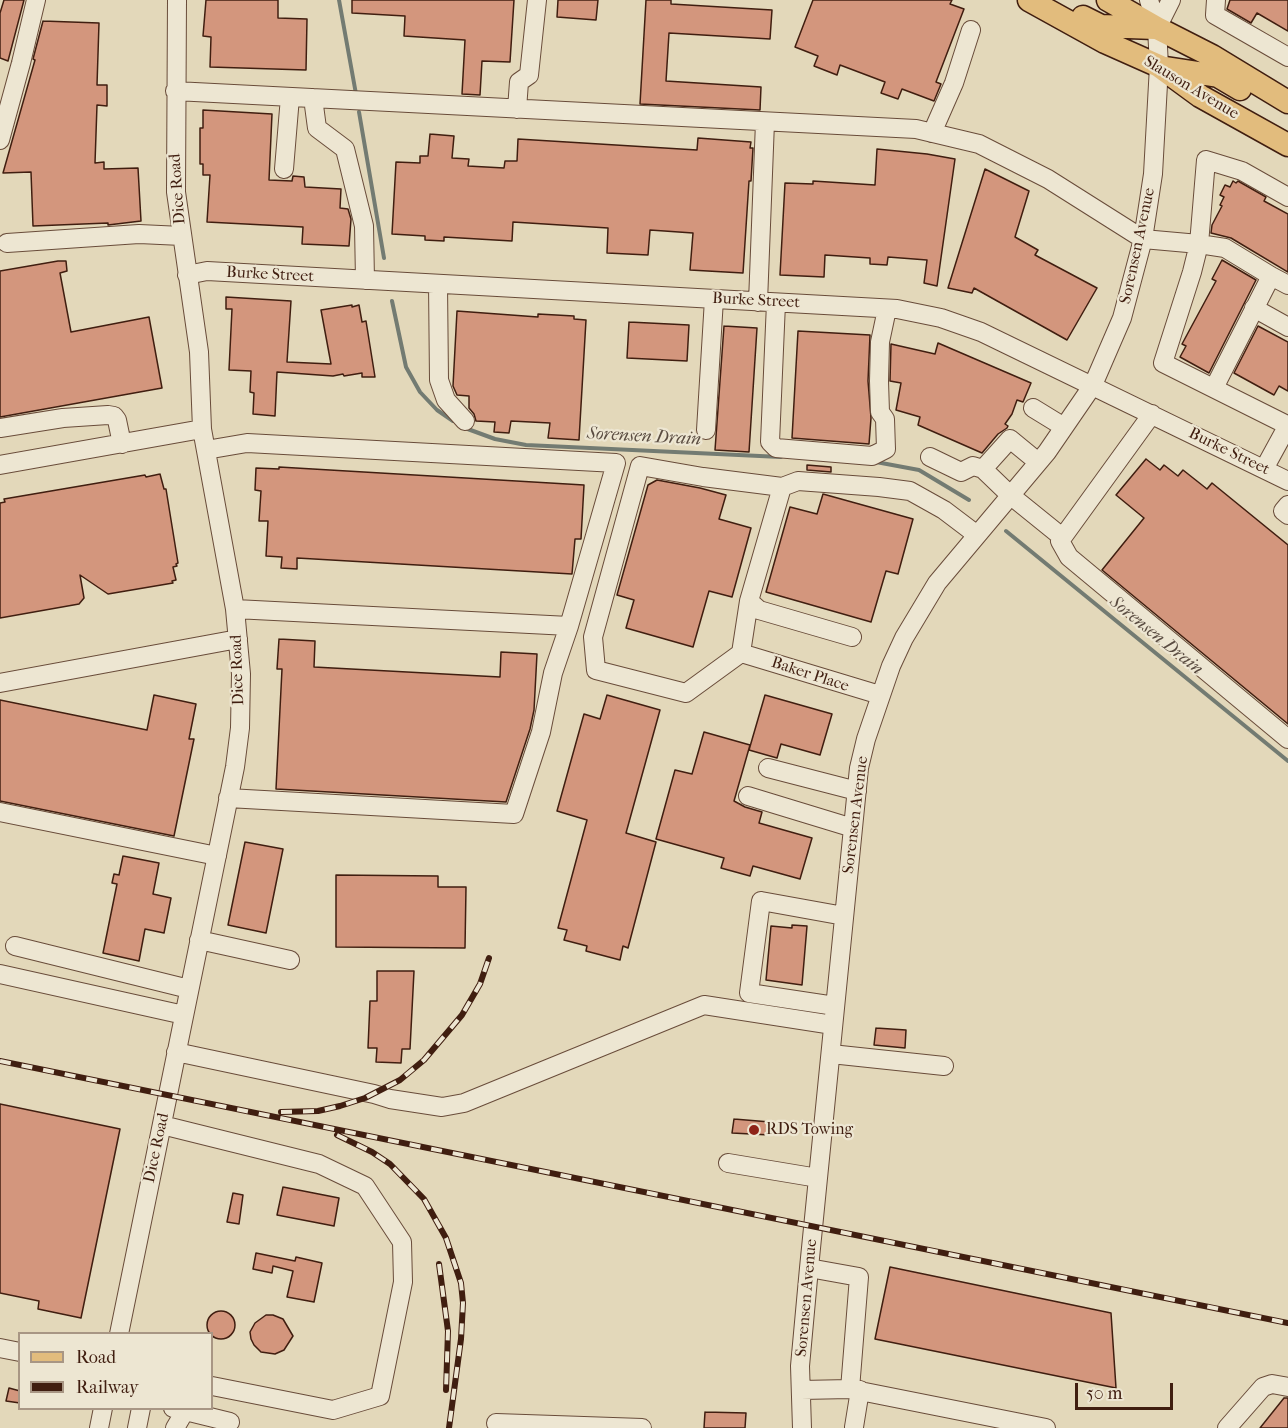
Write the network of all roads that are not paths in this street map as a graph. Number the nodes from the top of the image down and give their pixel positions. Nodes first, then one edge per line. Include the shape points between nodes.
1 (36, 0) edge
2 (177, 0) edge
3 (537, 0) edge
4 (1029, 0) edge
5 (1050, 0) edge
6 (1108, 0) edge
7 (1149, 0) edge
8 (1171, 0) edge
9 (1215, 0) edge
10 (1157, 28) junction
11 (970, 30) dead end
12 (1288, 57) edge
13 (1159, 66) junction
14 (175, 91) junction
15 (290, 97) junction
16 (313, 98) junction
17 (1286, 99) edge
18 (517, 109) junction
19 (765, 122) junction
20 (932, 133) junction
21 (0, 140) edge
22 (1288, 145) edge
23 (284, 169) dead end
24 (1288, 196) edge
25 (182, 236) junction
26 (1143, 239) junction
27 (8, 243) dead end
28 (1199, 244) junction
29 (187, 274) junction
30 (1270, 276) junction
31 (365, 280) junction
32 (438, 284) junction
33 (1288, 285) edge
34 (714, 299) junction
35 (767, 302) junction
36 (1254, 308) junction
37 (887, 309) junction
38 (1288, 327) edge
39 (1093, 385) junction
40 (1214, 388) junction
41 (1033, 408) dead end
42 (1152, 414) junction
43 (465, 421) dead end
44 (1287, 425) edge
45 (1064, 427) junction
46 (0, 428) edge
47 (202, 429) junction
48 (706, 430) dead end
49 (122, 444) junction
50 (206, 450) junction
51 (930, 457) dead end
52 (1038, 462) junction
53 (0, 465) edge
54 (982, 469) junction
55 (1264, 469) junction
56 (1288, 481) edge
57 (782, 487) junction
58 (1010, 495) junction
59 (1288, 505) edge
60 (1288, 515) edge
61 (976, 535) junction
62 (1062, 537) junction
63 (749, 601) junction
64 (236, 609) junction
65 (569, 627) junction
66 (852, 637) dead end
67 (238, 639) junction
68 (741, 653) junction
69 (0, 682) edge
70 (880, 695) junction
71 (1288, 739) edge
72 (768, 768) dead end
73 (857, 791) junction
74 (748, 796) dead end
75 (228, 798) junction
76 (0, 812) edge
77 (853, 828) junction
78 (217, 856) junction
79 (844, 916) junction
80 (199, 940) junction
81 (15, 946) dead end
82 (290, 960) dead end
83 (0, 974) edge
84 (189, 989) junction
85 (836, 1006) junction
86 (184, 1015) junction
87 (833, 1025) junction
88 (176, 1052) junction
89 (831, 1054) junction
90 (944, 1066) dead end
91 (162, 1125) junction
92 (728, 1163) dead end
93 (818, 1179) junction
94 (810, 1268) junction
95 (118, 1332) edge
96 (0, 1348) edge
97 (18, 1352) edge
98 (213, 1386) edge
99 (1288, 1387) edge
100 (801, 1390) junction
101 (855, 1390) junction
102 (103, 1410) edge
103 (141, 1410) edge
104 (179, 1410) edge
105 (496, 1423) dead end
106 (854, 1427) edge
107 (99, 1428) edge
108 (137, 1428) edge
109 (175, 1428) edge
110 (225, 1428) edge
111 (642, 1428) edge
112 (802, 1428) edge
113 (1046, 1428) edge
114 (1227, 1428) edge

1 - 21 street
2 - 14 street, Dice Road
3 - 18 street via 529,75 519,82
4 - 13 main road, Slauson Avenue via 1105,42
5 - 10 main road via 1101,26
6 - 10 main road, Slauson Avenue
7 - 10 street, Sorensen Avenue
8 - 10 street, Sorensen Avenue
9 - 12 street via 1215,15
10 - 13 street, Sorensen Avenue
10 - 17 main road, Slauson Avenue
11 - 20 street
13 - 17 main road via 1218,76
13 - 22 main road, Slauson Avenue via 1200,96
13 - 26 street, Sorensen Avenue via 1153,174
14 - 15 street
14 - 25 street, Dice Road via 176,192
15 - 16 street
15 - 23 street
16 - 18 street
16 - 31 street via 317,128 345,149 364,226
18 - 19 street
19 - 20 street
19 - 35 street
20 - 26 street via 989,149 1048,179
24 - 28 street via 1242,171 1206,160
25 - 27 street via 139,234
25 - 29 street, Dice Road
26 - 28 street
26 - 39 street, Sorensen Avenue via 1122,318
28 - 30 street via 1225,248
28 - 40 street via 1163,363
29 - 31 street, Burke Street
29 - 47 street, Dice Road via 199,352
30 - 33 street
30 - 36 street
31 - 32 street, Burke Street
32 - 34 street, Burke Street
32 - 43 street via 439,380 446,400
34 - 35 street, Burke Street
34 - 48 street
35 - 37 street, Burke Street
35 - 37 street via 770,442 776,448 872,456 886,449 879,381 880,342
36 - 38 street
36 - 40 street
37 - 39 street, Burke Street via 941,318 981,332
39 - 42 street, Burke Street
39 - 45 street, Sorensen Avenue
40 - 44 street
41 - 45 street
42 - 55 street, Burke Street
42 - 62 street
44 - 55 street
45 - 52 street, Sorensen Avenue
46 - 49 street via 108,415 117,420
47 - 49 street
47 - 50 street, Dice Road
49 - 53 street
50 - 64 street, Dice Road
50 - 65 street via 247,442 616,463
51 - 54 street via 961,472 973,466
52 - 54 street via 1010,439
52 - 58 street, Sorensen Avenue
54 - 58 street
55 - 56 street, Burke Street
57 - 61 street via 798,481 910,491 944,510
57 - 63 street
57 - 68 street via 640,466 592,637 596,670 686,693
58 - 61 street, Sorensen Avenue
58 - 62 street
59 - 60 street via 1283,511
61 - 70 street, Sorensen Avenue via 937,583 904,638
62 - 71 street via 1060,541 1069,557
63 - 66 street via 759,610
63 - 68 street
64 - 65 street
64 - 67 street, Dice Road
65 - 75 street via 514,814
67 - 69 street
67 - 75 street, Dice Road via 240,728
68 - 70 street, Baker Place
70 - 73 street, Sorensen Avenue via 859,768
72 - 73 street
73 - 77 street, Sorensen Avenue
74 - 77 street
75 - 78 street, Dice Road
76 - 78 street
77 - 79 street, Sorensen Avenue
78 - 80 street, Dice Road
79 - 85 street, Sorensen Avenue
79 - 85 street via 761,901 749,993
80 - 82 street
80 - 84 street, Dice Road
81 - 84 street
83 - 86 street
84 - 86 street, Dice Road
85 - 87 street, Sorensen Avenue
86 - 88 street, Dice Road
87 - 88 street via 705,1005 464,1103 442,1107
87 - 89 street, Sorensen Avenue
88 - 91 street, Dice Road
89 - 90 street
89 - 93 street, Sorensen Avenue
91 - 95 street, Dice Road
91 - 98 street via 319,1164 365,1186 402,1242 403,1282 380,1396 333,1410
92 - 93 street
93 - 94 street, Sorensen Avenue
94 - 100 street, Sorensen Avenue
94 - 101 street via 859,1277
96 - 97 street
99 - 114 street via 1272,1384 1263,1388
100 - 101 street
100 - 112 street, Sorensen Avenue
101 - 106 street
101 - 113 street
102 - 107 street
103 - 108 street
104 - 109 street
104 - 110 street via 230,1422
105 - 111 street

